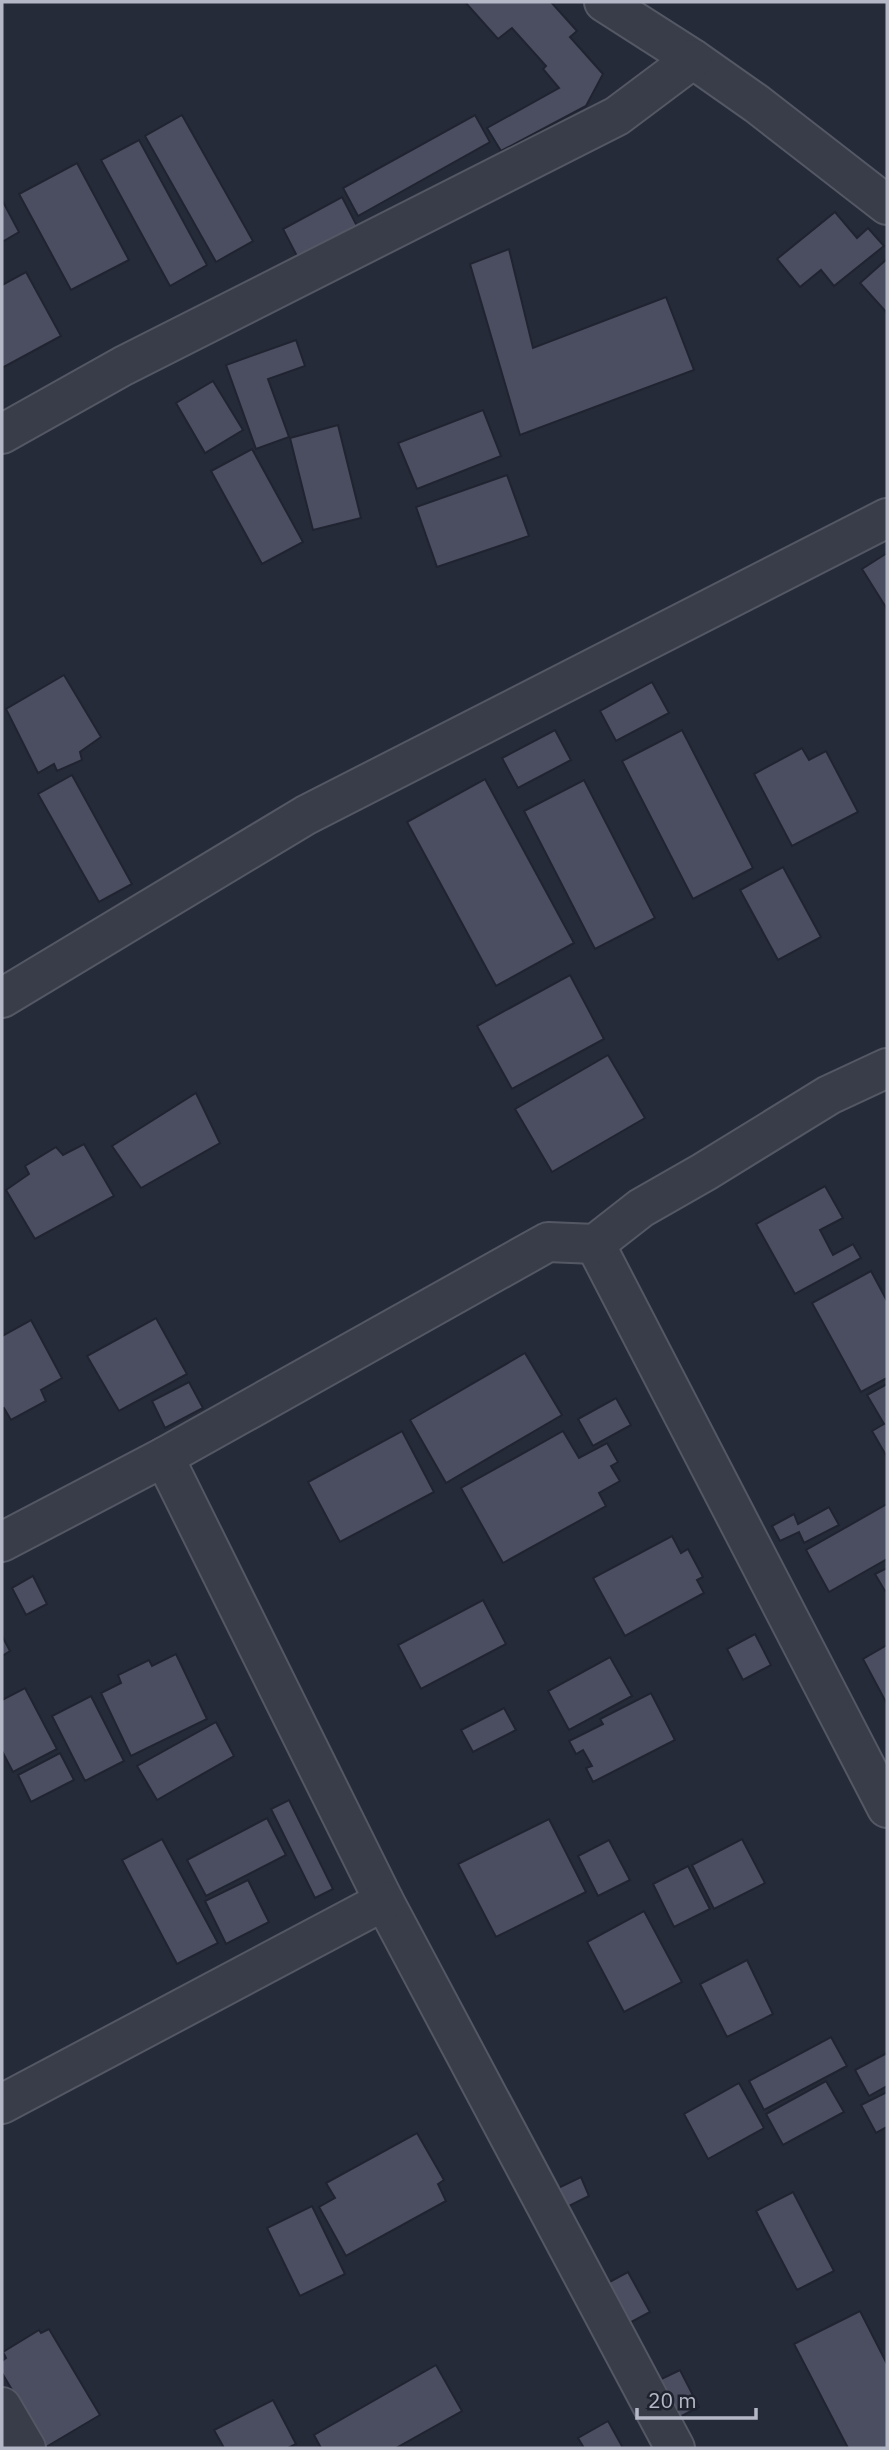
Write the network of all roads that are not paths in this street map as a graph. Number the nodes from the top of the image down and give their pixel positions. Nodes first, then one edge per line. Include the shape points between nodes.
1 (604, 2) edge
2 (693, 59) junction
3 (887, 205) edge
4 (2, 434) edge
5 (887, 518) edge
6 (2, 999) edge
7 (887, 1068) edge
8 (595, 1244) junction
9 (164, 1457) junction
10 (2, 1542) edge
11 (887, 1808) edge
12 (384, 1901) junction
13 (2, 2104) edge
14 (2, 2407) edge
15 (26, 2448) edge
16 (675, 2448) edge

1 - 2 street
2 - 3 street
2 - 4 street via 617,116 123,366
5 - 6 street via 306,815
7 - 8 street via 829,1095 641,1208
8 - 9 street via 548,1242
8 - 11 street
9 - 10 street
9 - 12 street
12 - 13 street
12 - 16 street
14 - 15 street

